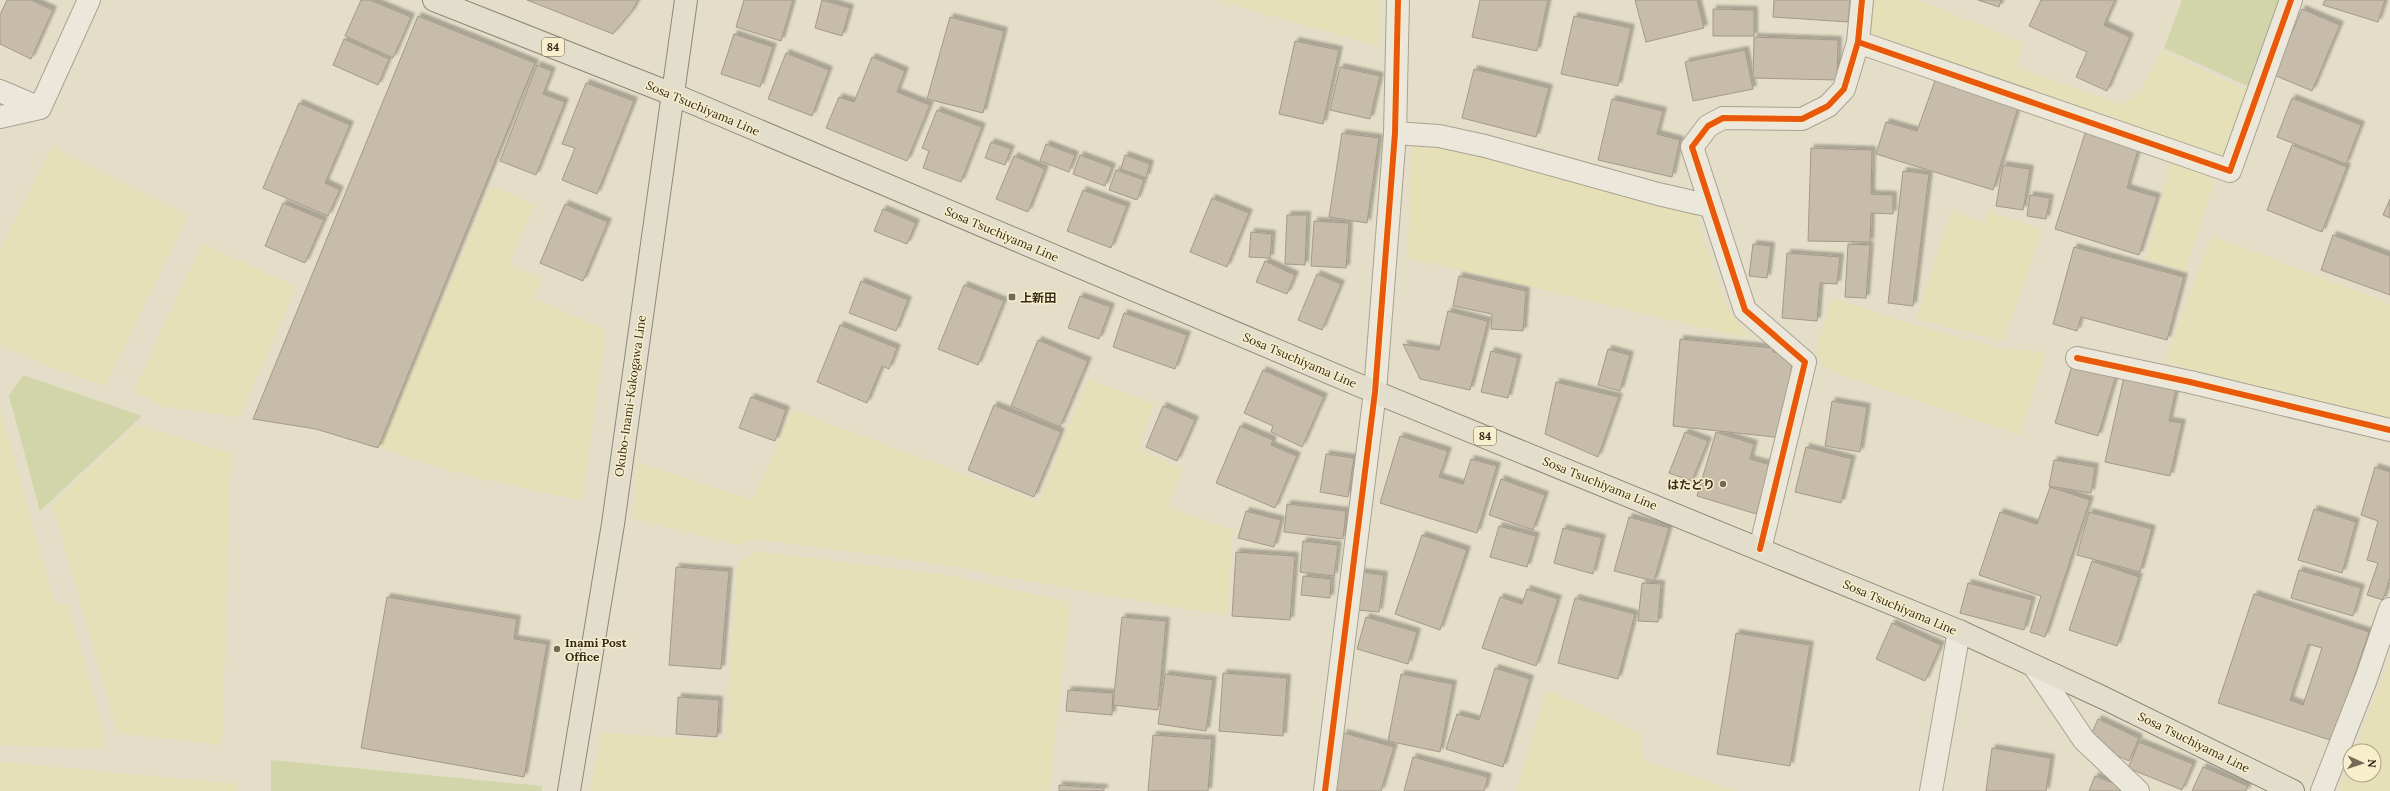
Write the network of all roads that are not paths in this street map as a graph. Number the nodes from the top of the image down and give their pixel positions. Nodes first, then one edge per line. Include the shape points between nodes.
1 (89, 0) edge
2 (434, 0) edge
3 (686, 0) edge
4 (1398, 0) edge
5 (1862, 0) edge
6 (2291, 0) edge
7 (1858, 42) junction
8 (0, 91) edge
9 (672, 94) junction
10 (40, 108) junction
11 (0, 117) edge
12 (1395, 133) junction
13 (1710, 206) junction
14 (2077, 358) dead end
15 (1375, 392) junction
16 (2390, 430) edge
17 (1760, 549) junction
18 (2390, 608) edge
19 (1959, 631) junction
20 (2034, 666) junction
21 (569, 791) edge
22 (1325, 791) edge
23 (1931, 791) edge
24 (2138, 791) edge
25 (2293, 791) edge
26 (2322, 791) edge

1 - 10 street
2 - 9 main road, Sosa Tsuchiyama Line / 84
3 - 9 main road, Okubo-Inami-Kakogawa Line
4 - 12 street
5 - 7 street
6 - 7 street via 2230,171
7 - 13 street via 1844,89 1828,106 1802,119 1722,118 1708,126 1692,147
8 - 10 street
9 - 15 main road, Sosa Tsuchiyama Line / 84
9 - 21 main road, Okubo-Inami-Kakogawa Line via 613,524
10 - 11 street
12 - 13 street via 1439,136 1484,146
12 - 15 street
13 - 17 street via 1745,310 1805,362
14 - 16 street
15 - 17 main road, Sosa Tsuchiyama Line / 84
15 - 22 street
17 - 19 main road, Sosa Tsuchiyama Line / 84
18 - 26 street via 2366,679
19 - 20 main road, Sosa Tsuchiyama Line / 84
19 - 23 street
20 - 24 street via 2084,740
20 - 25 main road, Sosa Tsuchiyama Line / 84

